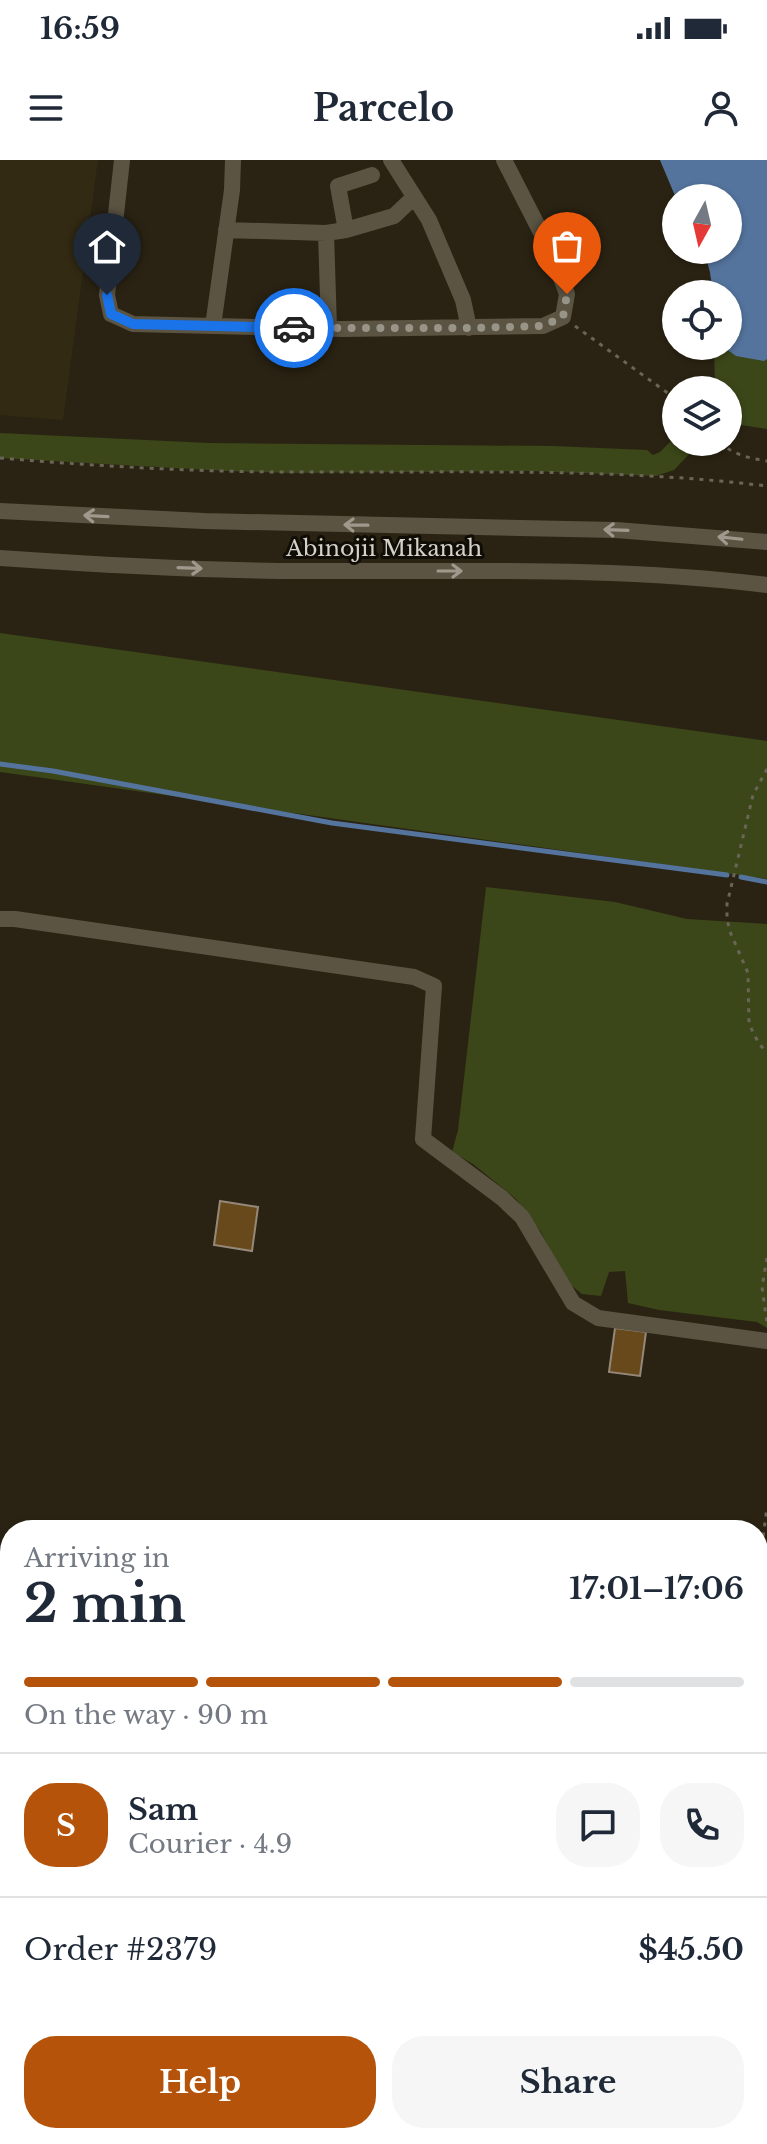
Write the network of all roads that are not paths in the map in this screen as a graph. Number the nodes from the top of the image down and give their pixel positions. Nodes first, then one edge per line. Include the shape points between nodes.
1 (122, 160) edge
2 (233, 160) edge
3 (391, 160) edge
4 (504, 160) edge
5 (372, 175) dead end
6 (414, 197) junction
7 (226, 230) junction
8 (346, 230) junction
9 (326, 233) junction
10 (213, 326) junction
11 (329, 328) junction
12 (469, 328) junction
13 (0, 511) edge
14 (767, 542) edge
15 (0, 558) edge
16 (767, 585) edge
17 (0, 919) edge
18 (767, 1341) edge

1 - 10 street via 107,295 111,314 133,324
2 - 7 street
3 - 6 street
4 - 12 street via 567,294 563,317 543,326
5 - 8 street via 338,186
6 - 8 street via 394,216
6 - 12 street via 463,300
7 - 9 street
7 - 10 street
8 - 9 street
9 - 11 street
10 - 11 street
11 - 12 street
14 -> 13 street, Abinojii Mikanah via 616,530
15 -> 16 street, Abinojii Mikanah via 301,571 601,572
17 - 18 street via 414,977 434,986 423,1139 522,1217 573,1303 598,1318

